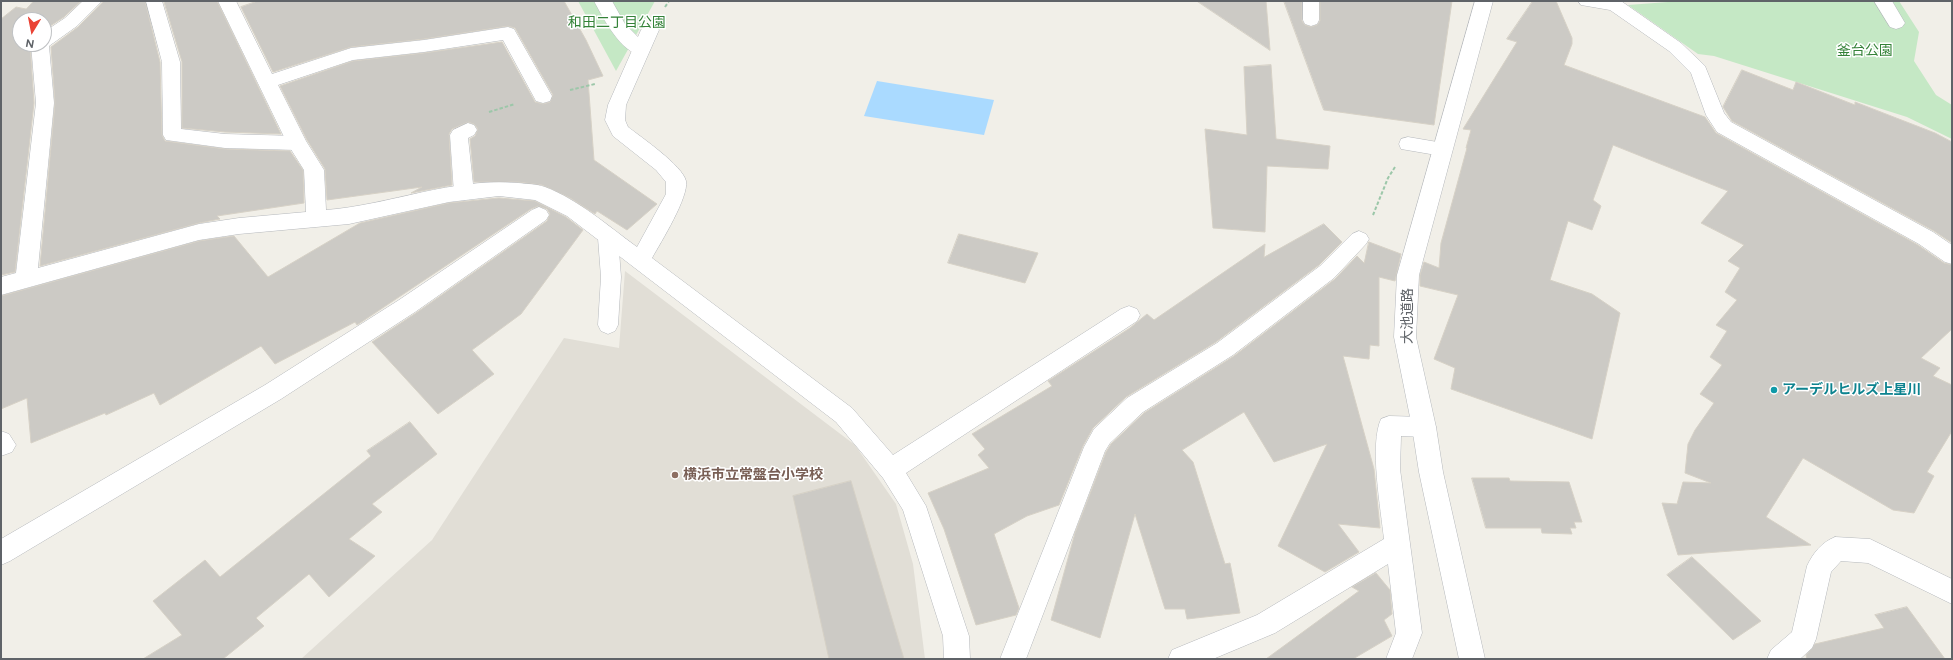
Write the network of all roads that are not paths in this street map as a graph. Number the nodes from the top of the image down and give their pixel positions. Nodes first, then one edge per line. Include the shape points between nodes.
1 (93, 1) edge
2 (154, 1) edge
3 (227, 1) edge
4 (603, 1) edge
5 (1311, 1) edge
6 (1484, 1) edge
7 (1587, 1) edge
8 (1883, 1) edge
9 (1312, 20) dead end
10 (1896, 22) dead end
11 (650, 30) dead end
12 (52, 35) edge
13 (641, 50) junction
14 (41, 52) edge
15 (267, 82) junction
16 (543, 96) dead end
17 (468, 130) dead end
18 (297, 143) junction
19 (1408, 144) road end
20 (1442, 149) junction
21 (464, 192) junction
22 (548, 208) junction
23 (316, 219) junction
24 (608, 238) junction
25 (1359, 240) road end
26 (1952, 256) edge
27 (640, 261) junction
28 (26, 278) junction
29 (1, 286) edge
30 (1129, 315) dead end
31 (608, 325) dead end
32 (1424, 427) junction
33 (1, 441) edge
34 (1, 446) edge
35 (891, 470) junction
36 (1398, 544) junction
37 (1, 553) edge
38 (1952, 592) edge
39 (957, 659) edge
40 (1013, 659) edge
41 (1181, 659) edge
42 (1399, 659) edge
43 (1472, 659) edge
44 (1780, 659) edge

1 - 12 street
2 - 18 lane via 172,62 172,135 225,141
3 - 15 street
4 - 13 street via 618,28
5 - 9 lane
6 - 20 street, 大池道路
7 - 26 street via 1615,5 1675,47 1699,70 1715,115 1724,127 1926,238
8 - 10 street
11 - 13 street
13 - 27 street via 617,105 615,120 620,131 663,165 676,180 676,194
14 - 28 street via 45,103
15 - 16 street via 351,54 508,33
15 - 18 street
17 - 21 lane via 460,135
18 - 23 street via 314,170
19 - 20 lane
20 - 32 street, 大池道路 via 1408,275 1405,338
21 - 22 street via 499,190 539,193
21 - 23 street via 349,216
22 - 24 street via 574,212
22 - 37 street via 407,306 273,392
23 - 28 street via 199,232
24 - 27 street
24 - 31 lane
25 - 40 lane via 1327,272 1225,349 1135,405 1102,436 1095,447
27 - 35 street via 844,415
28 - 29 street
30 - 35 street
32 - 36 street via 1389,426 1388,470
32 - 43 street, 大池道路 via 1431,472
33 - 34 street via 4,445
35 - 39 street via 914,506 956,636
36 - 41 street via 1266,624
36 - 42 street via 1409,633
38 - 44 street via 1870,551 1835,549 1820,566 1803,639

